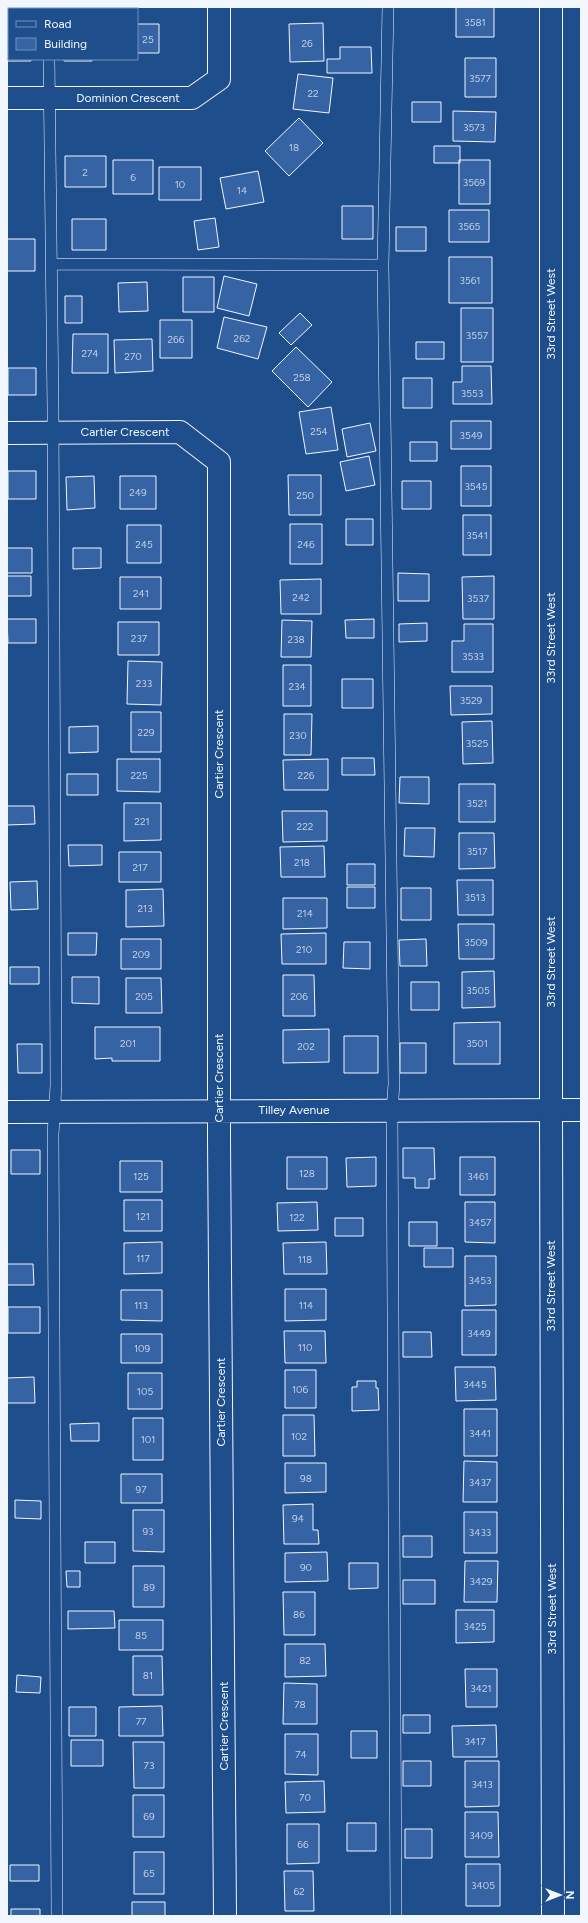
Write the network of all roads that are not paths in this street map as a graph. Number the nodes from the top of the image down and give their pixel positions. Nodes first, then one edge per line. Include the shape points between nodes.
1 (219, 7) edge
2 (388, 7) edge
3 (551, 7) edge
4 (49, 60) edge
5 (7, 98) edge
6 (49, 98) junction
7 (51, 264) junction
8 (383, 265) junction
9 (53, 432) junction
10 (7, 433) edge
11 (551, 1110) junction
12 (581, 1110) edge
13 (220, 1111) junction
14 (392, 1111) junction
15 (7, 1112) edge
16 (55, 1112) junction
17 (57, 1916) edge
18 (225, 1916) edge
19 (396, 1916) edge
20 (553, 1916) edge

1 - 6 street, Dominion Crescent via 219,79 192,98
2 - 8 lane
3 - 11 street, 33rd Street West
4 - 6 lane
5 - 6 street, Dominion Crescent
6 - 7 lane
7 - 8 lane
7 - 9 lane
8 - 14 lane via 394,1084
9 - 10 street, Cartier Crescent
9 - 13 street, Cartier Crescent via 180,432 219,462
9 - 16 lane
11 - 12 street, Tilley Avenue
11 - 14 street, Tilley Avenue
11 - 20 street, 33rd Street West
13 - 14 street, Tilley Avenue
13 - 16 street, Tilley Avenue
13 - 18 street, Cartier Crescent
14 - 19 lane
15 - 16 street, Tilley Avenue
16 - 17 lane via 53,1151

